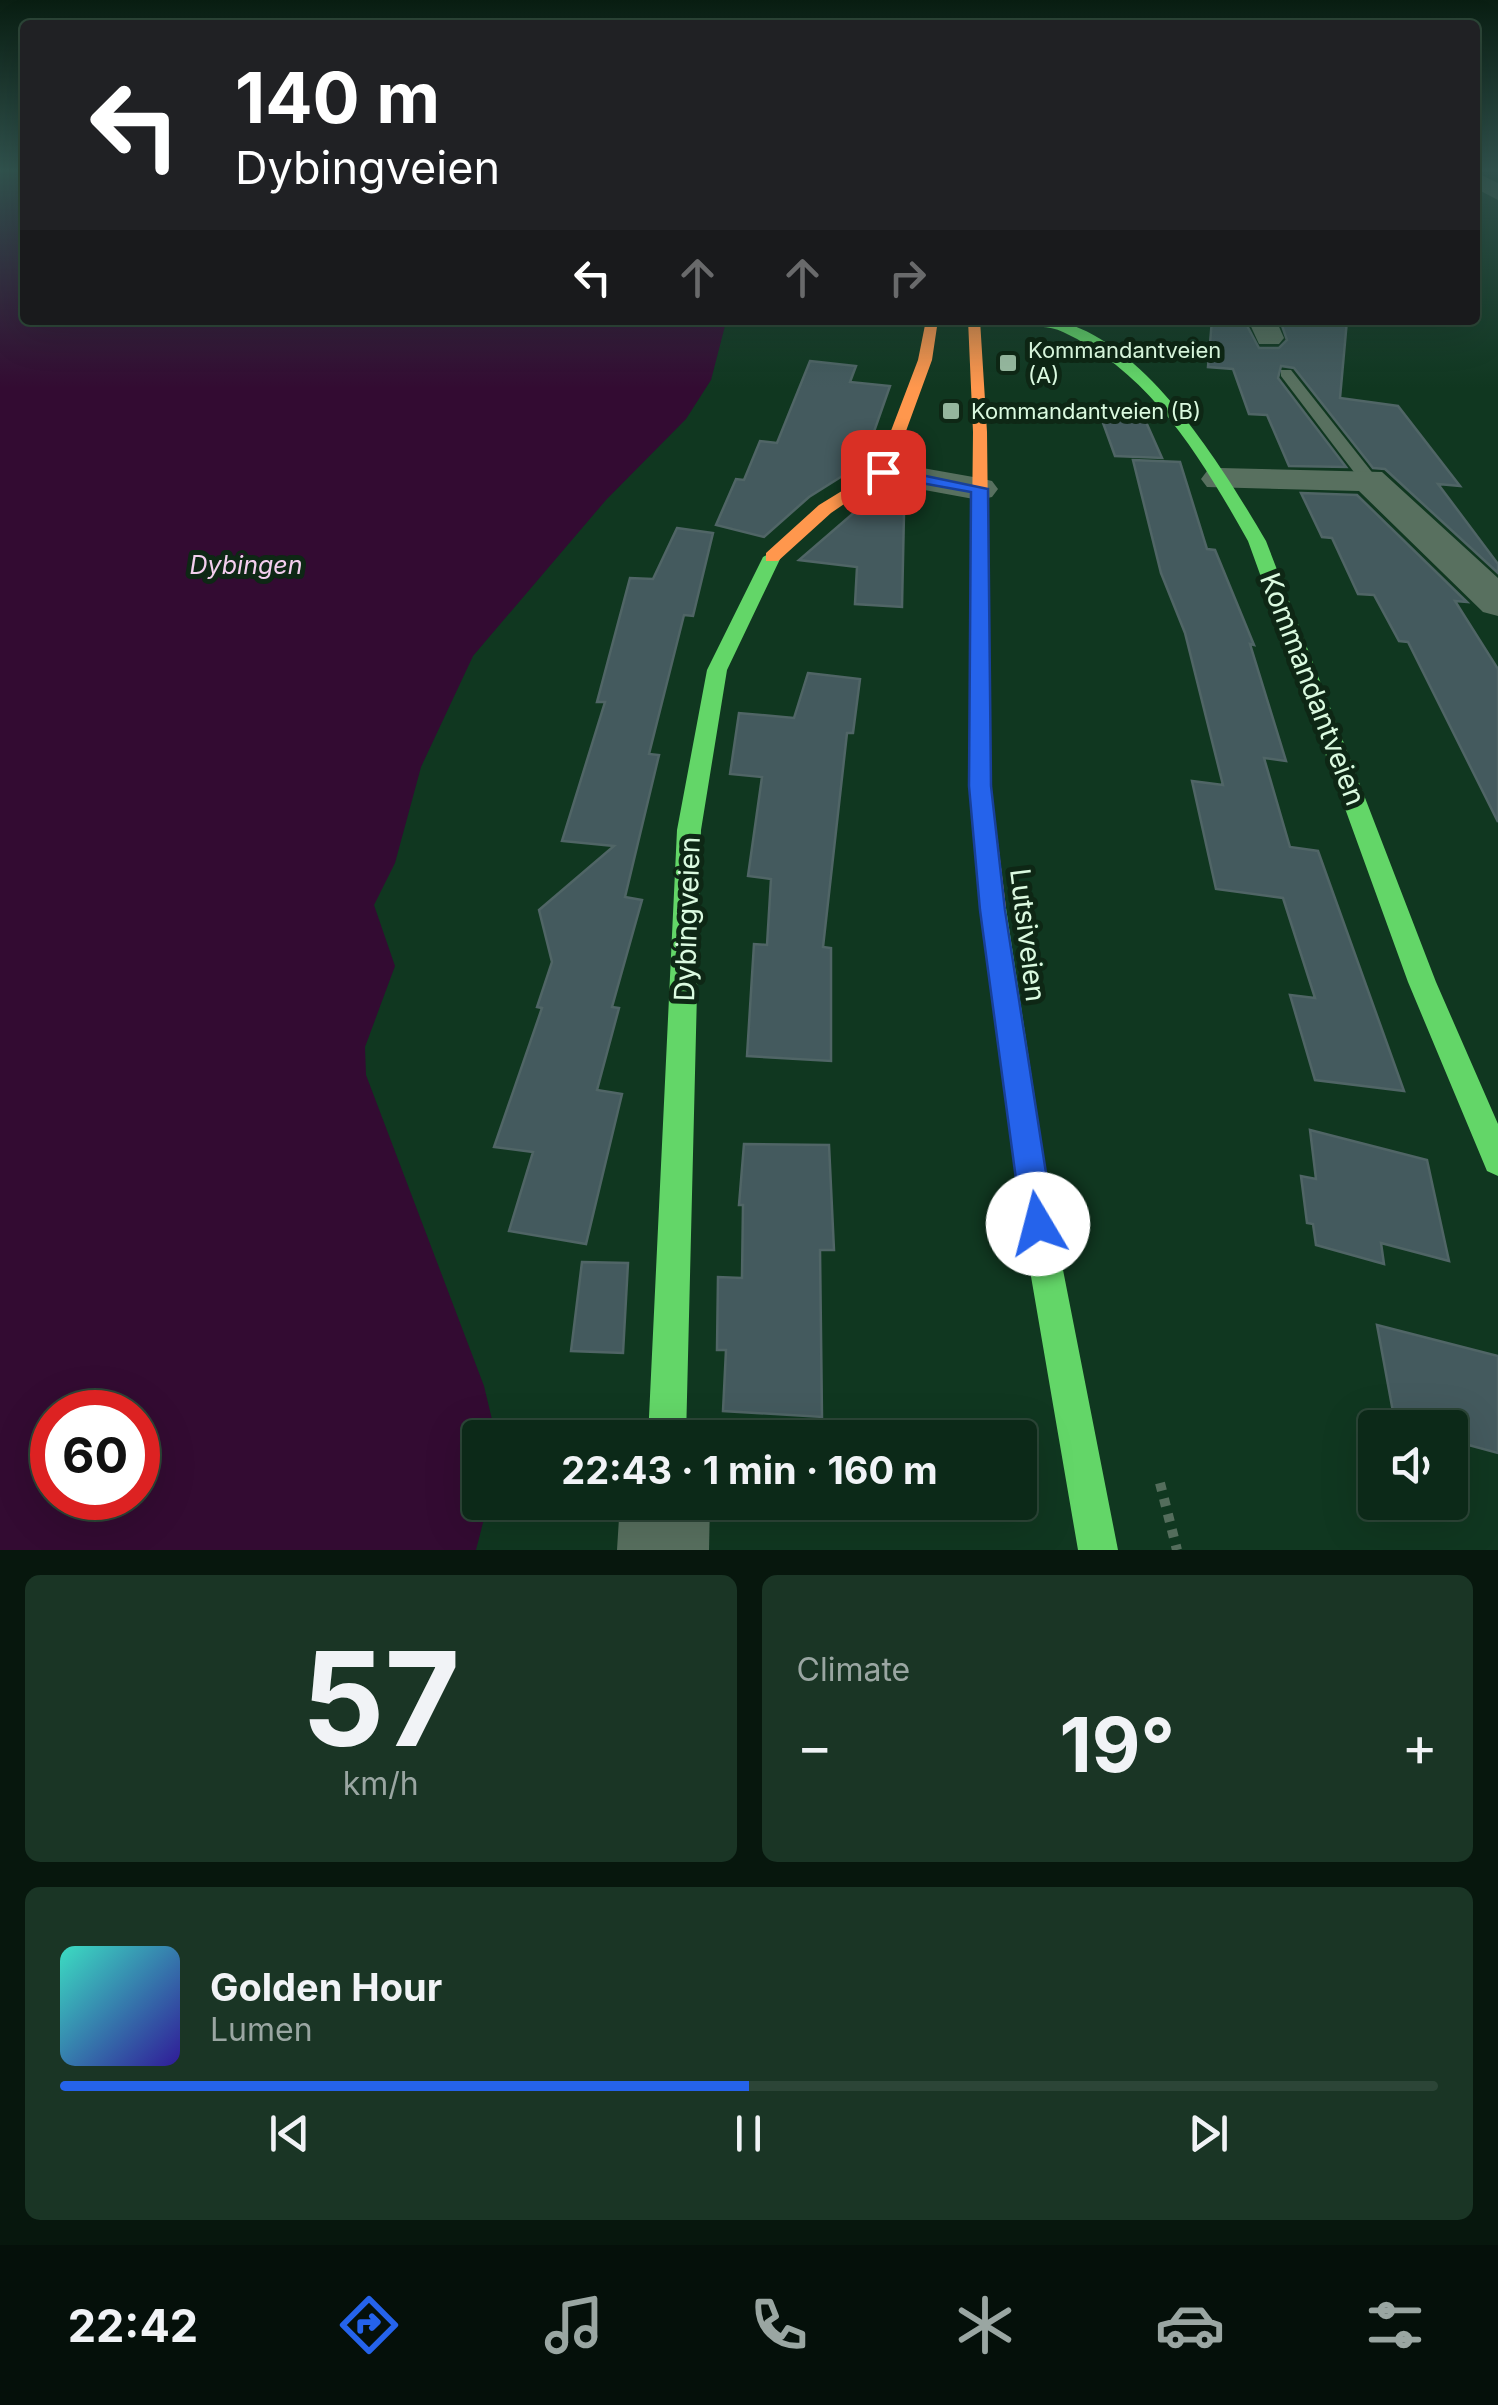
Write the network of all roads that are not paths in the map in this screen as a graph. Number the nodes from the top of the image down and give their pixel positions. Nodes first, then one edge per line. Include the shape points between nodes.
1 (931, 325) edge
2 (974, 325) edge
3 (1061, 325) edge
4 (1286, 372) dead end
5 (883, 472) junction
6 (1220, 480) junction
7 (1369, 480) junction
8 (980, 489) junction
9 (1498, 602) edge
10 (1492, 1135) edge
11 (668, 1420) edge
12 (664, 1520) edge
13 (663, 1550) edge
14 (1098, 1550) edge

1 - 5 street via 925,360
2 - 8 street, Lutsiveien
3 - 6 street, Kommandantveien via 1118,362 1184,430
4 - 7 lane
5 - 8 street
5 - 11 street, Dybingveien via 825,509 766,562 717,670 689,830
6 - 7 street
6 - 10 street, Kommandantveien via 1257,541 1422,982
7 - 9 street
8 - 14 street, Lutsiveien via 980,786 992,910 1041,1242
12 - 13 street

